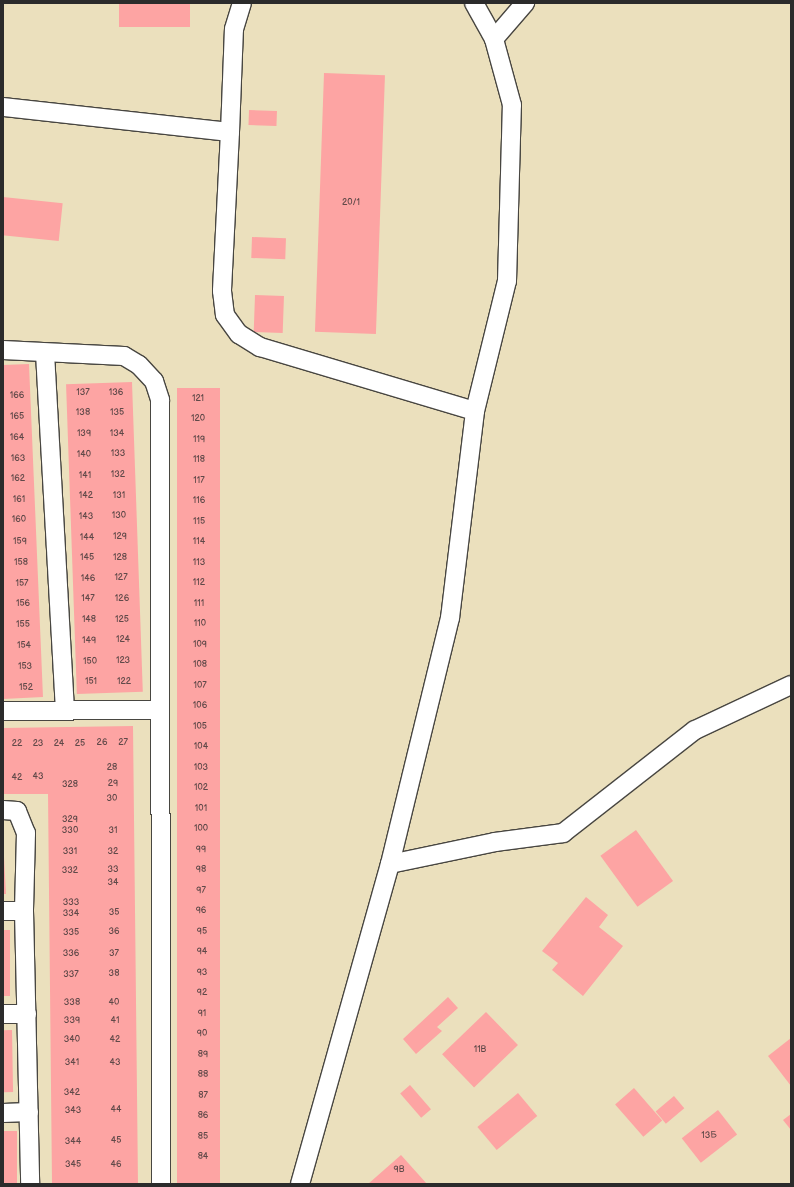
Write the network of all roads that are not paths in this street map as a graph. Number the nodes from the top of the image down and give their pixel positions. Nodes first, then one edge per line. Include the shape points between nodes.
1 (242, 3) edge
2 (474, 3) edge
3 (525, 3) edge
4 (494, 39) junction
5 (3, 107) edge
6 (230, 132) junction
7 (3, 350) edge
8 (45, 354) junction
9 (475, 411) junction
10 (791, 685) edge
11 (64, 710) junction
12 (160, 710) junction
13 (3, 711) edge
14 (3, 810) edge
15 (390, 864) junction
16 (24, 911) junction
17 (3, 912) edge
18 (3, 1014) edge
19 (27, 1014) junction
20 (29, 1112) junction
21 (3, 1113) edge
22 (30, 1184) edge
23 (161, 1184) edge
24 (300, 1184) edge

1 - 6 lane via 234,29
2 - 4 lane
3 - 4 lane
4 - 9 lane via 512,105 507,281
5 - 6 lane
6 - 9 lane via 222,291 225,315 239,334 260,347
7 - 8 lane
8 - 11 lane
8 - 12 lane via 124,356 139,365 154,381 160,400
9 - 15 lane via 450,618
10 - 15 lane via 694,730 563,833 495,842
11 - 12 lane
11 - 13 lane
12 - 23 lane
14 - 16 lane via 17,811 26,833
15 - 24 lane
16 - 17 lane
16 - 19 lane
18 - 19 lane
19 - 20 lane
20 - 21 lane
20 - 22 lane

